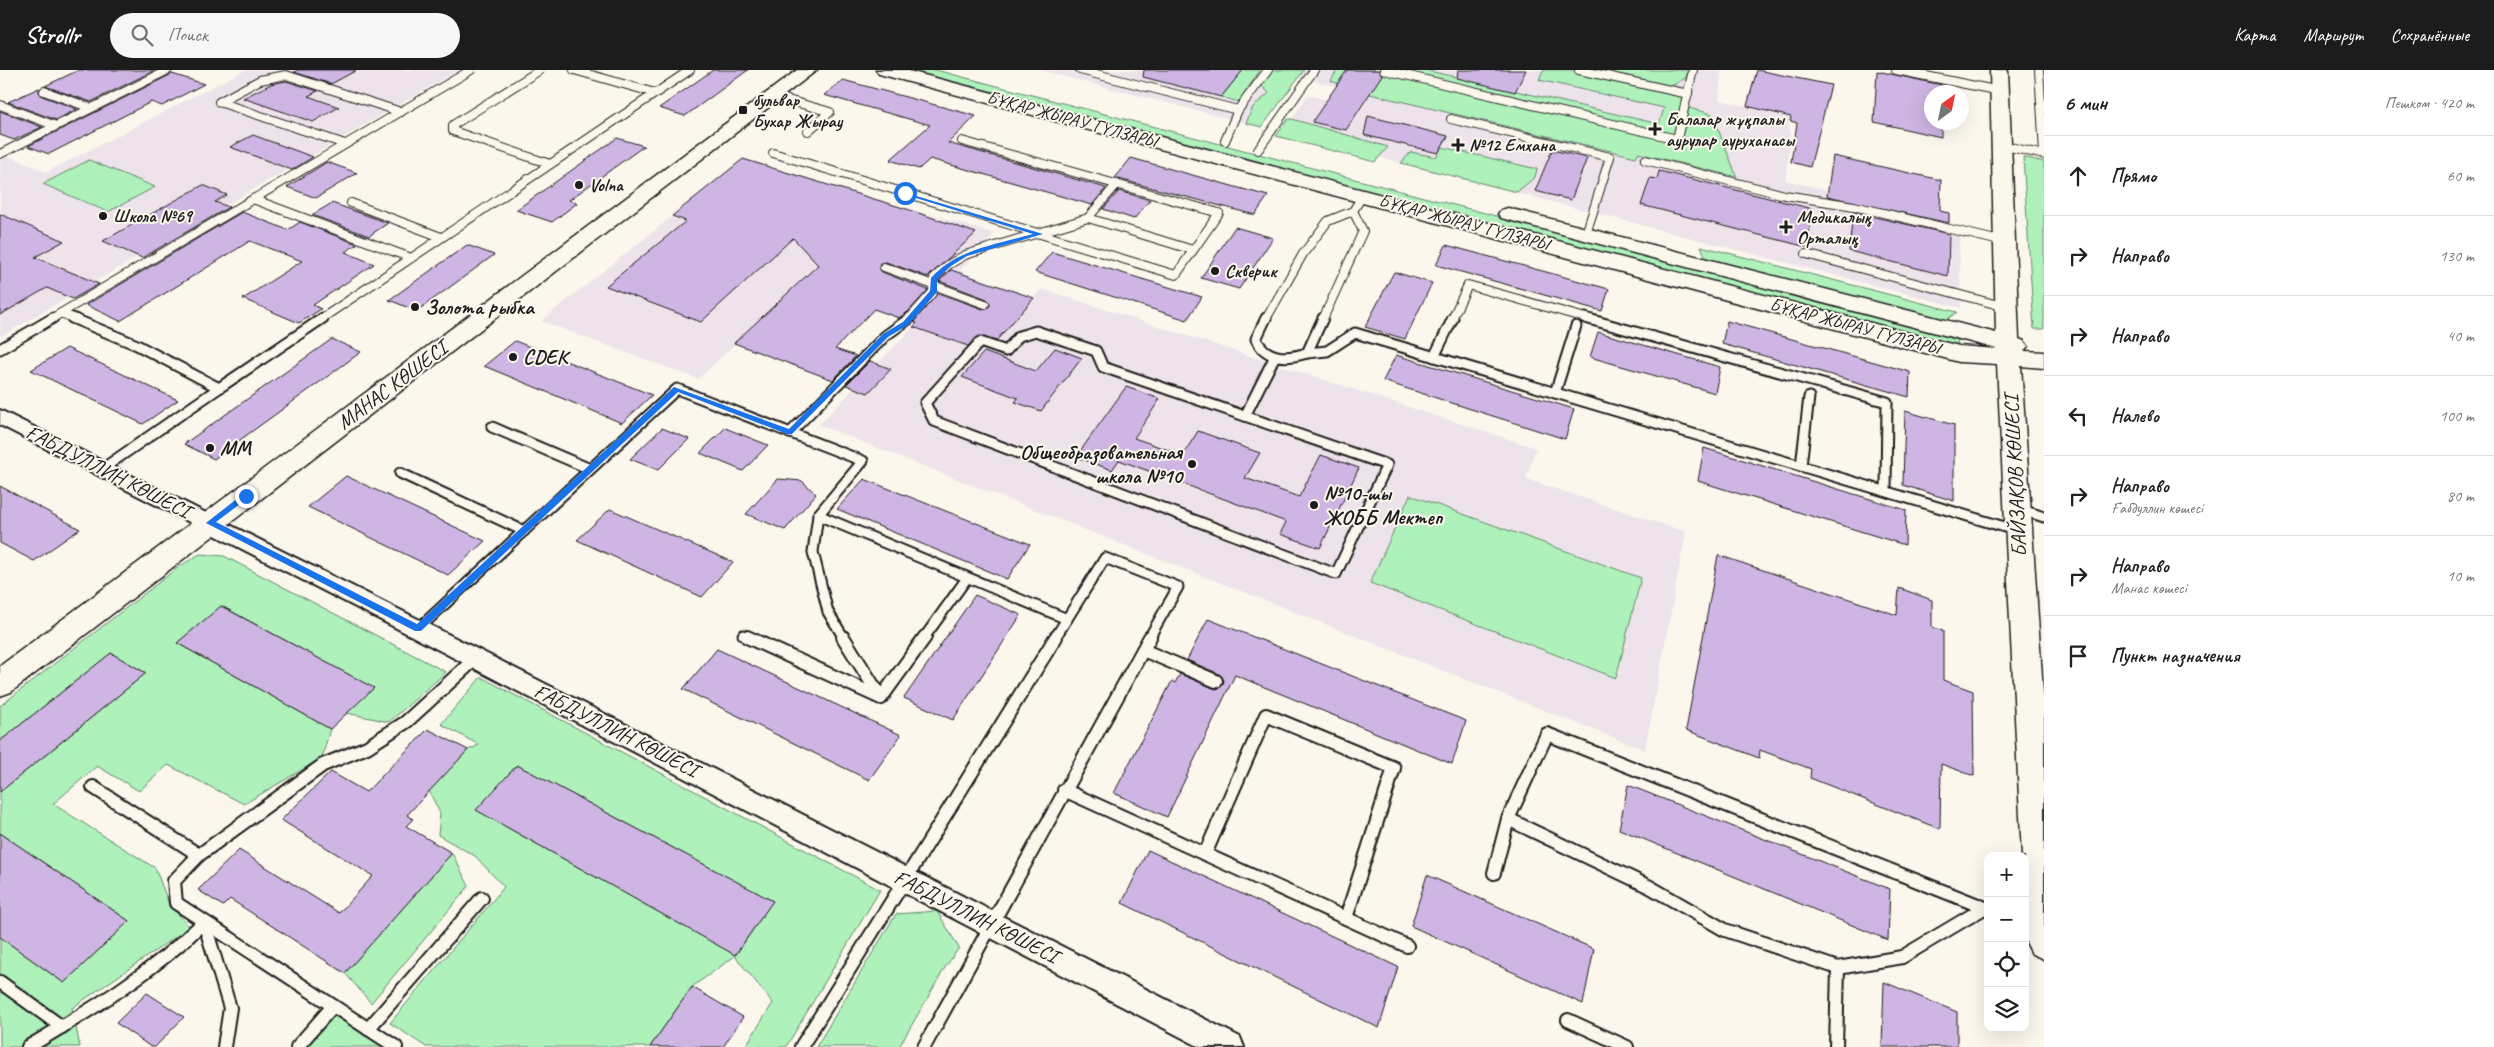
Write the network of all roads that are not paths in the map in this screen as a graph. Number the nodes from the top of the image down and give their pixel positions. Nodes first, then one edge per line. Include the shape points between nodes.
1 (168, 70) edge
2 (471, 70) edge
3 (540, 70) edge
4 (574, 70) edge
5 (689, 70) edge
6 (808, 70) edge
7 (885, 70) edge
8 (952, 70) edge
9 (1080, 70) edge
10 (1268, 70) edge
11 (1314, 70) edge
12 (1384, 70) edge
13 (1579, 70) edge
14 (1693, 70) edge
15 (1896, 70) edge
16 (1999, 70) edge
17 (2039, 70) edge
18 (44, 91) dead end
19 (2000, 91) junction
20 (655, 93) junction
21 (1688, 94) junction
22 (774, 96) junction
23 (0, 105) edge
24 (91, 108) junction
25 (1238, 110) junction
26 (401, 112) junction
27 (1451, 119) dead end
28 (56, 126) junction
29 (808, 131) dead end
30 (962, 140) dead end
31 (1225, 141) junction
32 (345, 144) junction
33 (2002, 146) junction
34 (1258, 150) junction
35 (773, 153) dead end
36 (0, 154) edge
37 (2044, 154) edge
38 (1645, 160) dead end
39 (550, 164) junction
40 (1386, 183) dead end
41 (1117, 184) junction
42 (253, 198) junction
43 (351, 203) dead end
44 (1358, 203) junction
45 (1491, 210) dead end
46 (1088, 218) junction
47 (1040, 234) junction
48 (1586, 234) junction
49 (441, 237) junction
50 (2004, 242) junction
51 (1193, 250) junction
52 (1806, 254) dead end
53 (411, 258) junction
54 (884, 267) dead end
55 (934, 285) junction
56 (985, 304) dead end
57 (2006, 307) junction
58 (61, 313) junction
59 (1576, 326) dead end
60 (0, 349) edge
61 (2008, 351) junction
62 (1307, 353) junction
63 (2044, 353) edge
64 (1275, 356) junction
65 (1434, 356) junction
66 (2044, 360) edge
67 (219, 388) junction
68 (1556, 393) junction
69 (1809, 397) dead end
70 (1245, 416) junction
71 (0, 417) edge
72 (492, 428) dead end
73 (790, 433) junction
74 (1800, 466) junction
75 (102, 468) junction
76 (590, 469) junction
77 (400, 473) dead end
78 (1886, 491) junction
79 (818, 515) junction
80 (2044, 517) edge
81 (2017, 520) junction
82 (210, 523) junction
83 (524, 531) junction
84 (966, 578) junction
85 (1067, 619) junction
86 (418, 629) junction
87 (743, 635) dead end
88 (1143, 650) junction
89 (476, 658) junction
90 (1216, 681) dead end
91 (0, 683) edge
92 (881, 698) junction
93 (93, 787) dead end
94 (1064, 790) junction
95 (1508, 819) junction
96 (1204, 854) junction
97 (200, 855) junction
98 (1494, 873) dead end
99 (904, 879) junction
100 (482, 898) dead end
101 (1984, 907) edge
102 (1984, 909) edge
103 (1346, 918) junction
104 (204, 922) junction
105 (990, 924) junction
106 (2041, 934) edge
107 (1407, 946) dead end
108 (1838, 968) junction
109 (0, 982) edge
110 (333, 1006) junction
111 (1568, 1020) dead end
112 (62, 1028) junction
113 (368, 1029) junction
114 (28, 1047) edge
115 (224, 1047) edge
116 (297, 1047) edge
117 (396, 1047) edge
118 (801, 1047) edge
119 (924, 1047) edge
120 (1230, 1047) edge
121 (1627, 1047) edge
122 (1836, 1047) edge

1 - 24 lane
2 - 26 lane
3 - 39 lane via 453,125 453,131
4 - 20 lane
5 - 20 lane
6 - 22 street, МАНАС КӨШЕСІ
7 - 44 street, БҰҚАР ЖЫРАУ ГҮЛЗАРЫ
8 - 31 street, БҰҚАР ЖЫРАУ ГҮЛЗАРЫ
9 - 25 lane
10 - 25 lane
11 - 34 lane
12 - 21 lane via 1677,139
13 - 21 lane
14 - 21 lane
15 - 19 lane
16 - 19 street, БАЙЗАҚОВ КӨШЕСІ
17 - 37 lane
18 - 24 lane
19 - 33 street, БАЙЗАҚОВ КӨШЕСІ
20 - 39 lane
22 - 29 lane via 830,112
22 - 82 street, МАНАС КӨШЕСІ
23 - 28 lane
24 - 28 lane
25 - 31 lane
26 - 32 lane
26 - 32 lane via 276,74 219,102
27 - 48 lane via 1610,157
28 - 36 lane
30 - 41 lane
31 - 34 street, БҰҚАР ЖЫРАУ ГҮЛЗАРЫ
32 - 42 lane
33 - 37 lane
33 - 50 street, БАЙЗАҚОВ КӨШЕСІ
34 - 40 street, БҰҚАР ЖЫРАУ ГҮЛЗАРЫ
35 - 47 lane
38 - 50 lane
39 - 49 lane
41 - 46 lane
41 - 51 lane via 1219,213
42 - 53 lane
42 - 58 lane
43 - 49 lane
44 - 61 street, БҰҚАР ЖЫРАУ ГҮЛЗАРЫ via 1959,354
44 - 62 lane via 1363,231
44 - 64 lane via 1328,221 1270,308 1256,339 1263,350
45 - 48 street, БҰҚАР ЖЫРАУ ГҮЛЗАРЫ
46 - 47 lane
46 - 51 lane
47 - 51 lane via 1176,275
47 - 55 lane via 965,255 934,278
48 - 61 street, БҰҚАР ЖЫРАУ ГҮЛЗАРЫ
49 - 53 lane
50 - 57 street, БАЙЗАҚОВ КӨШЕСІ
52 - 57 lane
53 - 67 lane
54 - 55 lane
55 - 56 lane
55 - 73 lane via 933,292 906,323 885,336
57 - 61 street, БАЙЗАҚОВ КӨШЕСІ
58 - 60 lane
58 - 67 lane via 137,346
59 - 68 lane
61 - 63 street, БҰҚАР ЖЫРАУ ГҮЛЗАРЫ
61 - 66 street, БҰҚАР ЖЫРАУ ГҮЛЗАРЫ
61 - 81 street, БАЙЗАҚОВ КӨШЕСІ
62 - 64 lane via 1294,358
62 - 65 lane via 1326,353 1355,333
64 - 70 lane
65 - 68 lane
65 - 78 lane via 1468,286 1887,402
67 - 75 lane
68 - 74 lane
69 - 74 lane
70 - 70 lane via 1387,465 1336,574 934,421 925,403 980,342 1006,351 1019,336 1036,331 1096,351 1103,367
71 - 75 street, ҒАБДУЛЛИН КӨШЕСІ
72 - 76 lane
73 - 76 lane via 677,389
73 - 79 lane via 863,461
74 - 78 lane
75 - 82 street, ҒАБДУЛЛИН КӨШЕСІ
76 - 83 lane
77 - 83 lane
78 - 81 lane
79 - 84 lane
79 - 92 lane via 813,552 828,612
80 - 81 lane
81 - 106 street, БАЙЗАҚОВ КӨШЕСІ
82 - 86 street, ҒАБДУЛЛИН КӨШЕСІ
82 - 91 street, МАНАС КӨШЕСІ
83 - 86 lane
84 - 85 lane
84 - 92 lane
85 - 88 lane via 1105,558 1178,587
85 - 99 lane
86 - 89 street, ҒАБДУЛЛИН КӨШЕСІ
87 - 92 lane
88 - 90 lane
88 - 94 lane
89 - 97 lane via 393,734 345,759 323,765
89 - 99 street, ҒАБДУЛЛИН КӨШЕСІ
93 - 97 lane
94 - 96 lane
94 - 105 lane
95 - 98 lane
95 - 101 lane via 1547,734
95 - 108 lane via 1650,888 1725,930
96 - 103 lane
96 - 103 lane via 1266,715 1394,768
97 - 104 lane via 174,881 176,903
99 - 105 street, ҒАБДУЛЛИН КӨШЕСІ
99 - 118 lane
100 - 113 lane
102 - 108 lane via 1902,958
103 - 107 lane
104 - 110 lane
104 - 112 lane via 167,958
104 - 115 lane via 230,1008
105 - 119 lane
105 - 120 street, ҒАБДУЛЛИН КӨШЕСІ
108 - 122 lane
109 - 112 lane
110 - 113 lane
110 - 116 lane
111 - 121 lane
112 - 114 lane
113 - 117 lane

